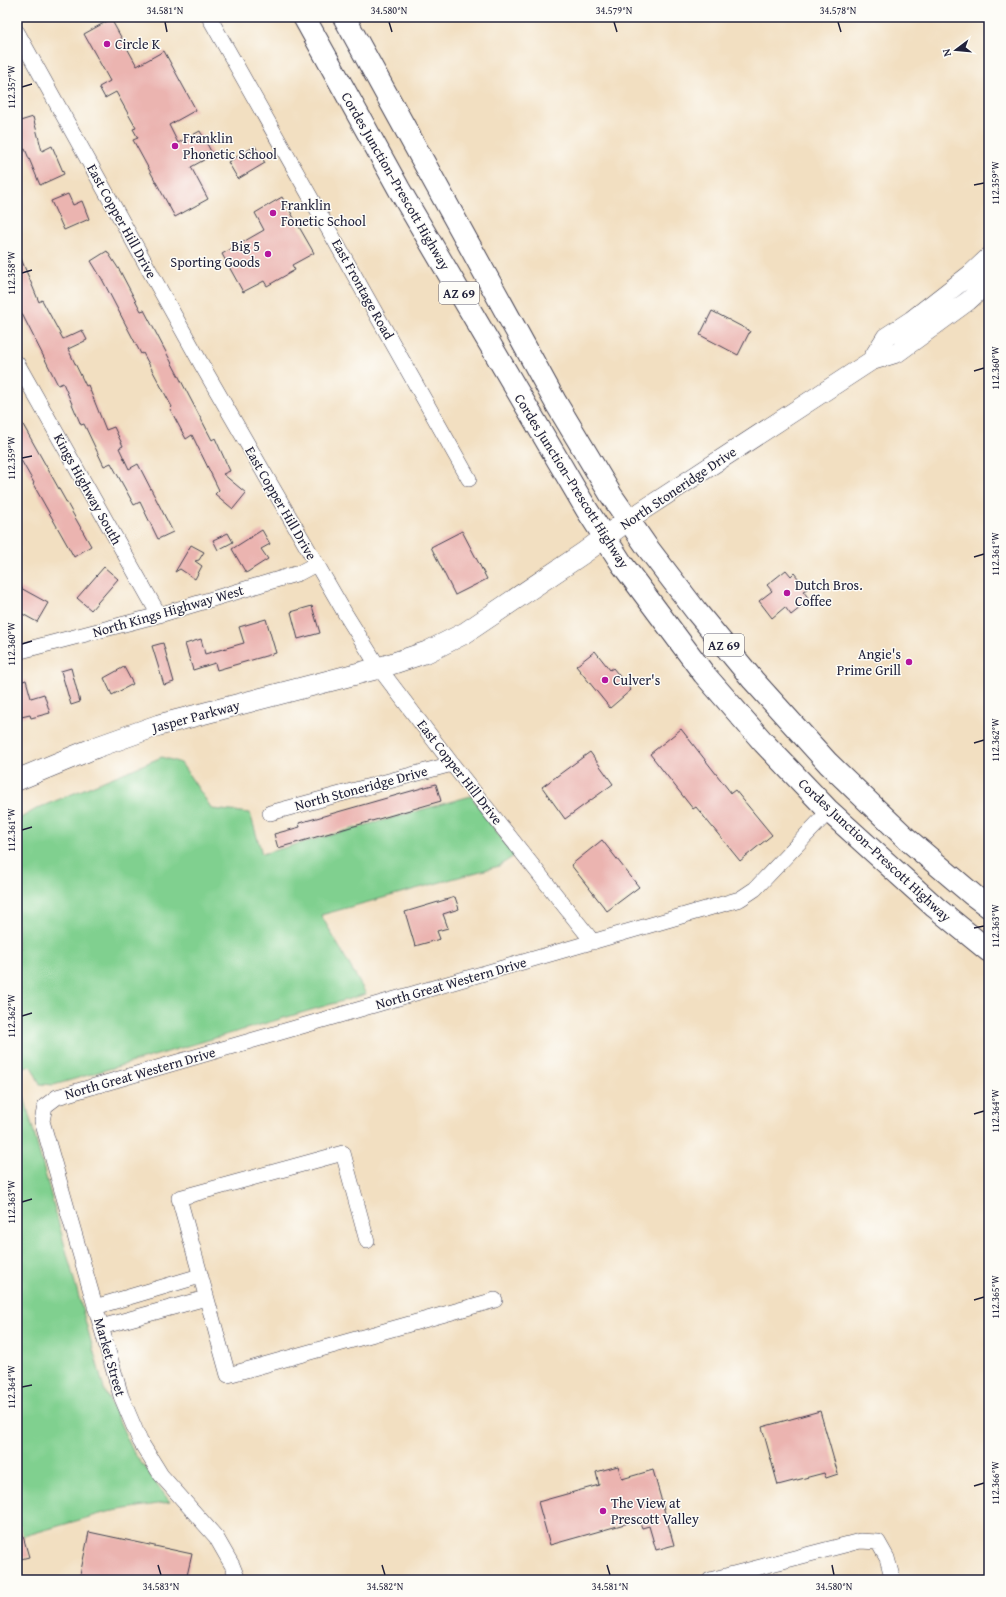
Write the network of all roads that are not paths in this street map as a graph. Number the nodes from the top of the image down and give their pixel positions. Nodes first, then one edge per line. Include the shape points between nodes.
1 (209, 17) edge
2 (304, 17) edge
3 (344, 17) edge
4 (17, 32) edge
5 (989, 257) edge
6 (989, 282) edge
7 (871, 361) junction
8 (17, 363) edge
9 (469, 479) dead end
10 (628, 520) junction
11 (604, 538) junction
12 (316, 564) junction
13 (159, 615) junction
14 (17, 652) edge
15 (379, 668) junction
16 (452, 764) junction
17 (17, 780) edge
18 (829, 811) junction
19 (270, 813) dead end
20 (989, 907) edge
21 (593, 942) junction
22 (989, 951) edge
23 (45, 1106) joint
24 (367, 1241) dead end
25 (200, 1276) junction
26 (206, 1298) junction
27 (495, 1300) dead end
28 (95, 1307) junction
29 (101, 1327) junction
30 (238, 1580) edge
31 (710, 1580) edge
32 (893, 1580) edge

1 - 9 street, East Frontage Road
2 - 11 main road, Cordes Junction–Prescott Highway / AZ 69 via 399,189
3 - 10 main road, Cordes Junction–Prescott Highway / AZ 69 via 556,403
4 - 12 street, East Copper Hill Drive
5 - 7 street, North Stoneridge Drive via 912,320 886,337
6 - 7 street, North Stoneridge Drive via 968,301 897,353
7 - 10 street, North Stoneridge Drive
8 - 13 street, Kings Highway South
10 - 11 main road, North Stoneridge Drive
10 - 20 main road, Cordes Junction–Prescott Highway / AZ 69 via 696,611 748,674 828,763 907,839
11 - 15 main road, North Stoneridge Drive via 465,633 427,652
11 - 18 main road, Cordes Junction–Prescott Highway / AZ 69 via 704,674 764,743
12 - 13 street, North Kings Highway West via 299,573
12 - 15 street, East Copper Hill Drive
13 - 14 street, North Kings Highway West
15 - 16 street, East Copper Hill Drive
15 - 17 main road, Jasper Parkway via 159,725
16 - 19 street, North Stoneridge Drive
16 - 21 street, East Copper Hill Drive
18 - 21 street, North Great Western Drive via 765,879 740,899
18 - 22 main road, Cordes Junction–Prescott Highway / AZ 69 via 935,907
21 - 23 street, North Great Western Drive via 57,1097
23 - 28 street, Market Street via 42,1121
24 - 25 street via 343,1153 179,1198
25 - 26 street
25 - 28 street
26 - 27 street via 228,1375
26 - 29 street
28 - 29 street, Market Street
29 - 30 street, Market Street via 121,1396 140,1441 160,1475 216,1537
31 - 32 street via 860,1541 878,1542 887,1558

